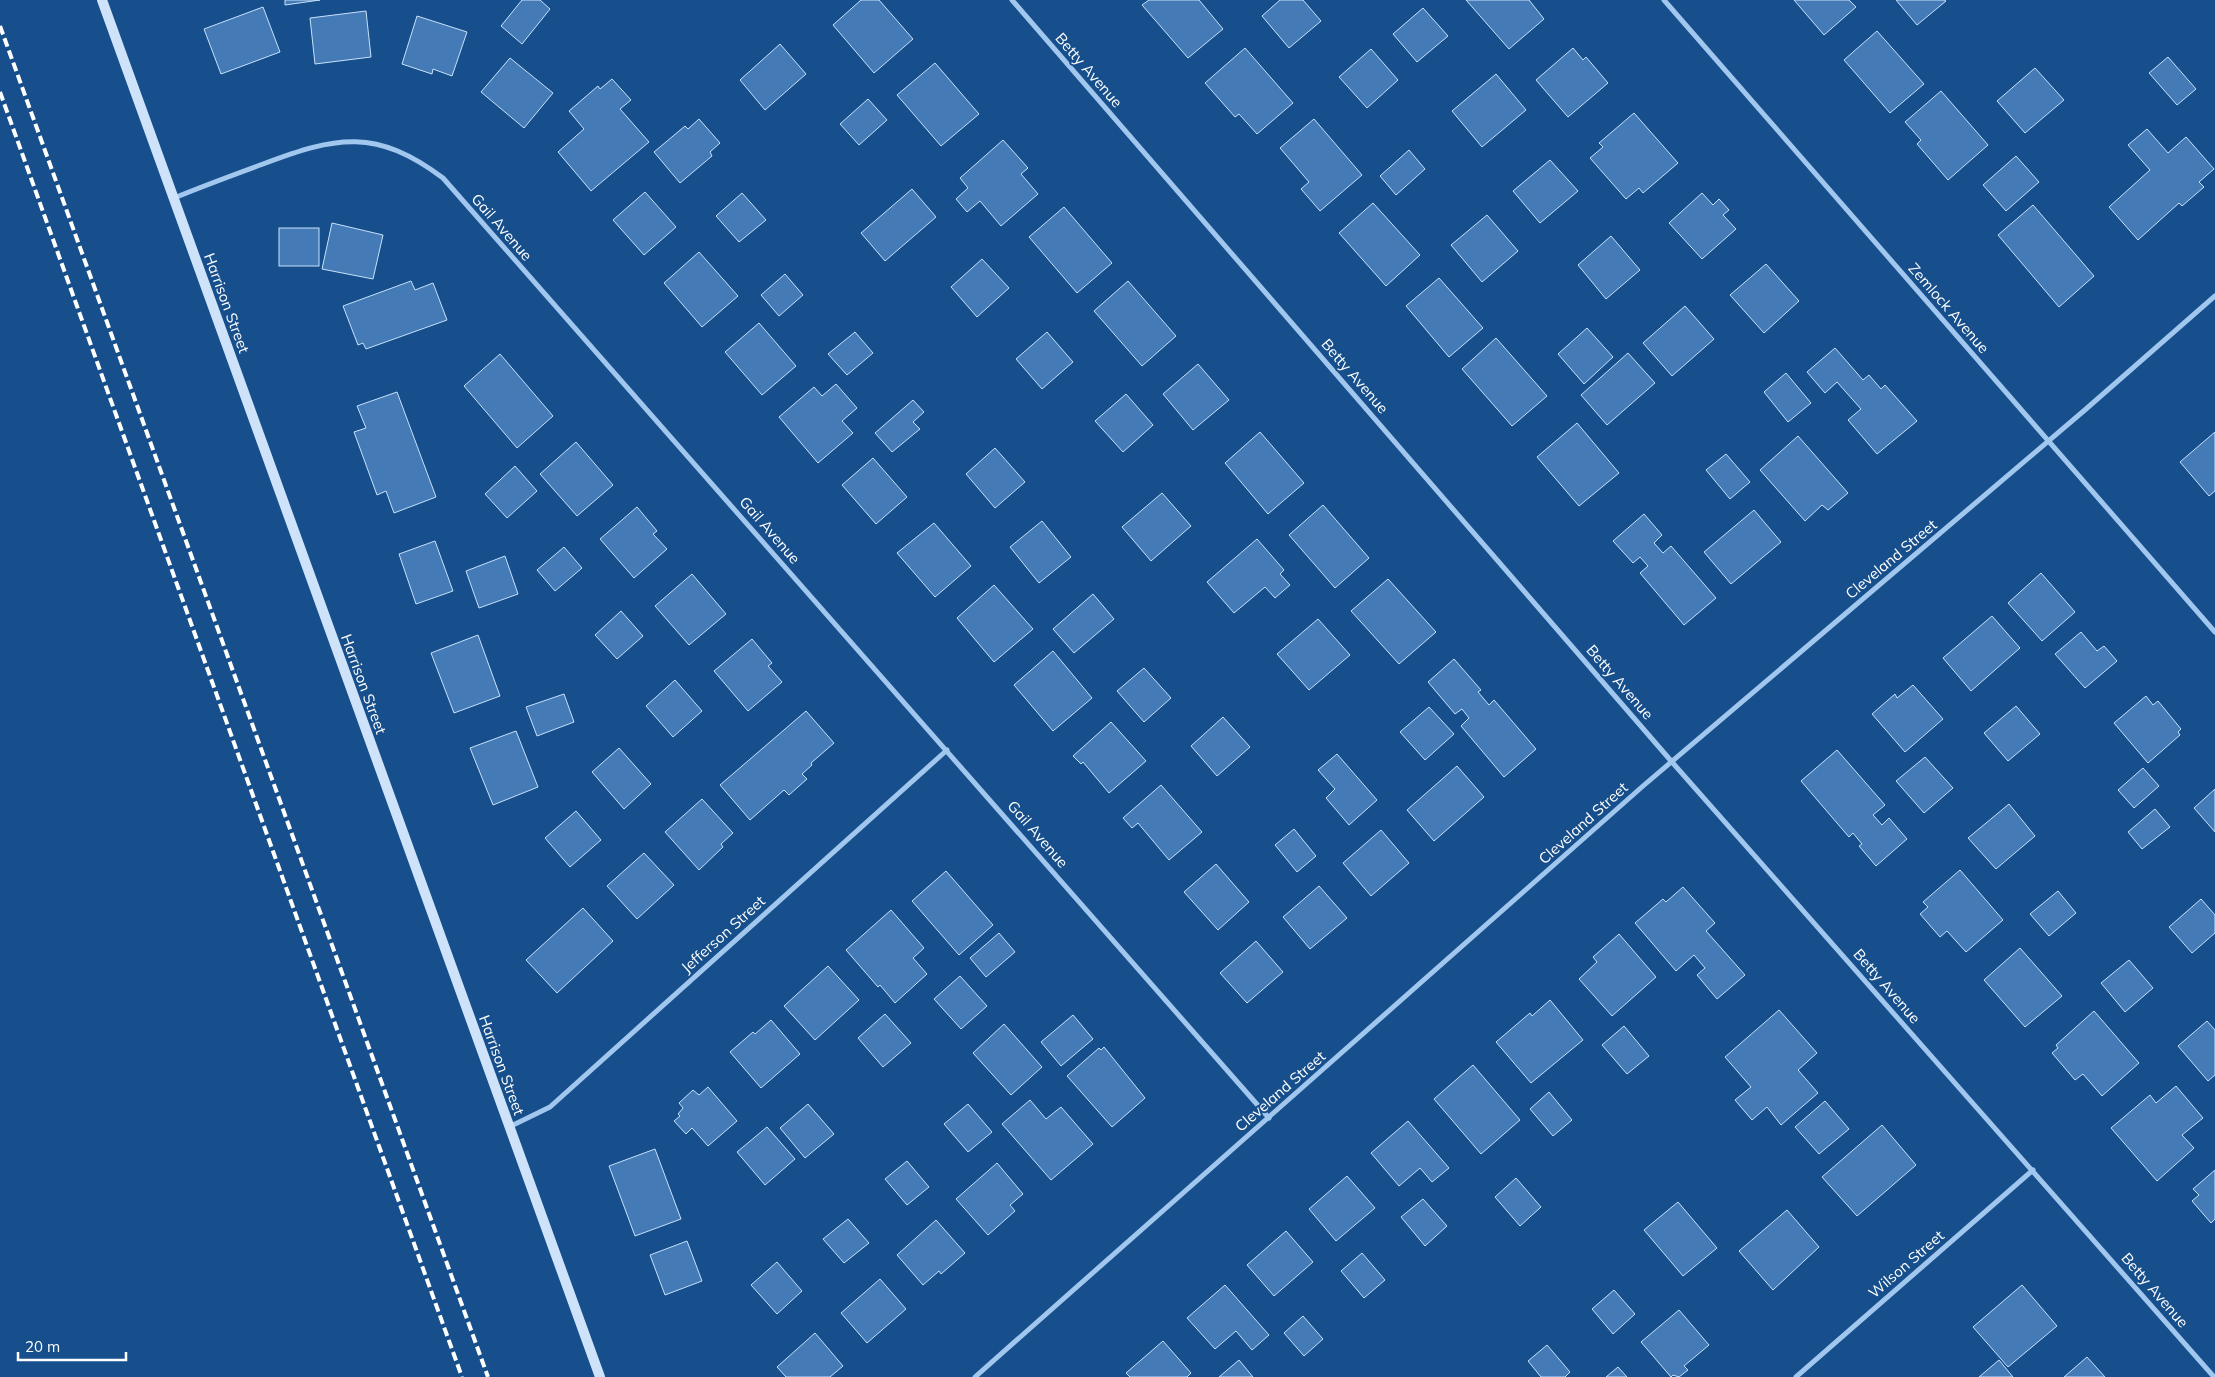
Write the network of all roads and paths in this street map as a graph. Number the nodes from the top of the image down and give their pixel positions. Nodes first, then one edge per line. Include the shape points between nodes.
1 (102, 0) edge
2 (1012, 0) edge
3 (1664, 0) edge
4 (173, 198) junction
5 (2215, 296) edge
6 (2047, 441) junction
7 (2215, 632) edge
8 (947, 750) junction
9 (1672, 762) junction
10 (1269, 1118) junction
11 (509, 1127) junction
12 (2033, 1170) junction
13 (600, 1377) edge
14 (975, 1377) edge
15 (1796, 1377) edge
16 (2214, 1377) edge

1 - 4 main road, Harrison Street
2 - 9 street, Betty Avenue
3 - 6 street, Zemlock Avenue
4 - 8 street, Gail Avenue via 308,147 336,141 365,142 393,148 419,160 442,178
4 - 11 main road, Harrison Street
5 - 6 street, Cleveland Street
6 - 7 street, Zemlock Avenue
6 - 9 street, Cleveland Street
8 - 10 street, Gail Avenue
8 - 11 street, Jefferson Street via 550,1107
9 - 10 street, Cleveland Street
9 - 12 street, Betty Avenue
10 - 14 street, Cleveland Street
11 - 13 main road, Harrison Street
12 - 15 street, Wilson Street
12 - 16 street, Betty Avenue

